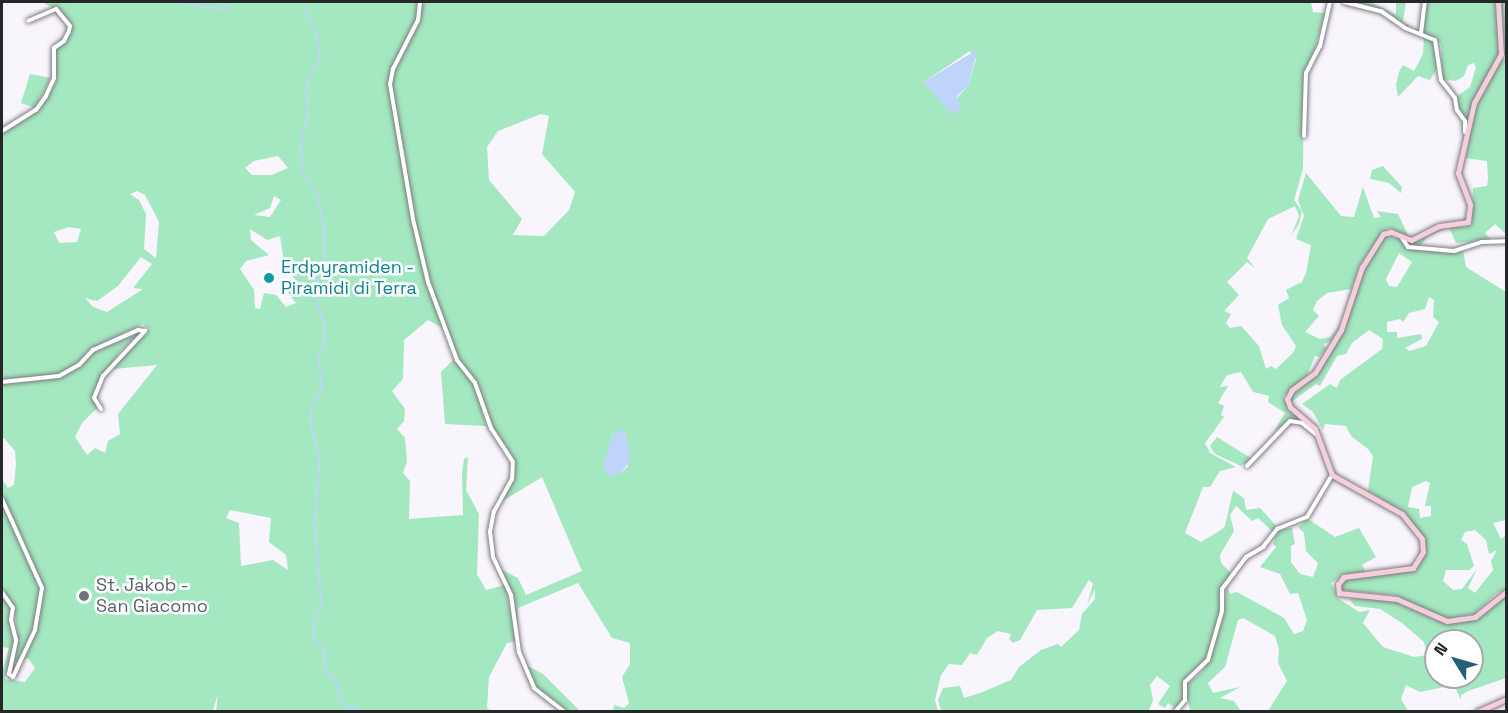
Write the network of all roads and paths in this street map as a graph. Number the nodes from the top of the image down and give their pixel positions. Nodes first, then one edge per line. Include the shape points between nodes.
1 (420, 2) edge
2 (1330, 2) edge
3 (1344, 2) edge
4 (1425, 2) edge
5 (1497, 2) edge
6 (28, 21) dead end
7 (1422, 33) junction
8 (2, 131) edge
9 (1304, 136) dead end
10 (1467, 139) junction
11 (1401, 238) junction
12 (1506, 241) edge
13 (2, 382) edge
14 (100, 409) dead end
15 (1318, 436) junction
16 (1247, 466) dead end
17 (1332, 475) junction
18 (2, 499) edge
19 (2, 592) edge
20 (1506, 592) edge
21 (1506, 699) edge
22 (565, 711) edge
23 (1175, 711) edge
24 (1477, 711) edge

1 - 22 street via 418,20 393,69 390,84 413,219 435,304 458,360 475,383 490,428 513,462 512,479 494,511 490,547 510,595 519,652 534,688
2 - 9 street via 1320,46 1306,73
3 - 7 street via 1381,11 1405,28
4 - 7 street
5 - 10 main road via 1501,54 1474,103
6 - 8 street via 56,9 70,26 64,41 54,48 54,78 46,96 36,110
7 - 10 street via 1439,45 1441,80 1466,121
10 - 11 main road via 1458,172 1470,205 1468,222 1439,226 1411,240
11 - 12 street via 1408,247 1454,251 1481,242
11 - 15 main road via 1388,232 1380,238 1362,267 1341,330 1315,373 1288,394 1290,407 1311,423
13 - 14 street via 59,376 79,365 93,350 142,329 144,334 119,356 96,390 94,398
15 - 16 street via 1302,423 1290,421
15 - 17 main road
17 - 20 main road via 1402,514 1424,546 1413,568 1344,577 1338,584 1339,592 1397,598 1447,621 1474,617
17 - 23 street via 1307,517 1277,529 1263,547 1246,557 1222,589 1222,611 1210,654 1202,670 1185,682 1185,699
18 - 19 street via 42,588 35,630 13,677 9,674 16,640 11,620 13,608
21 - 24 main road

